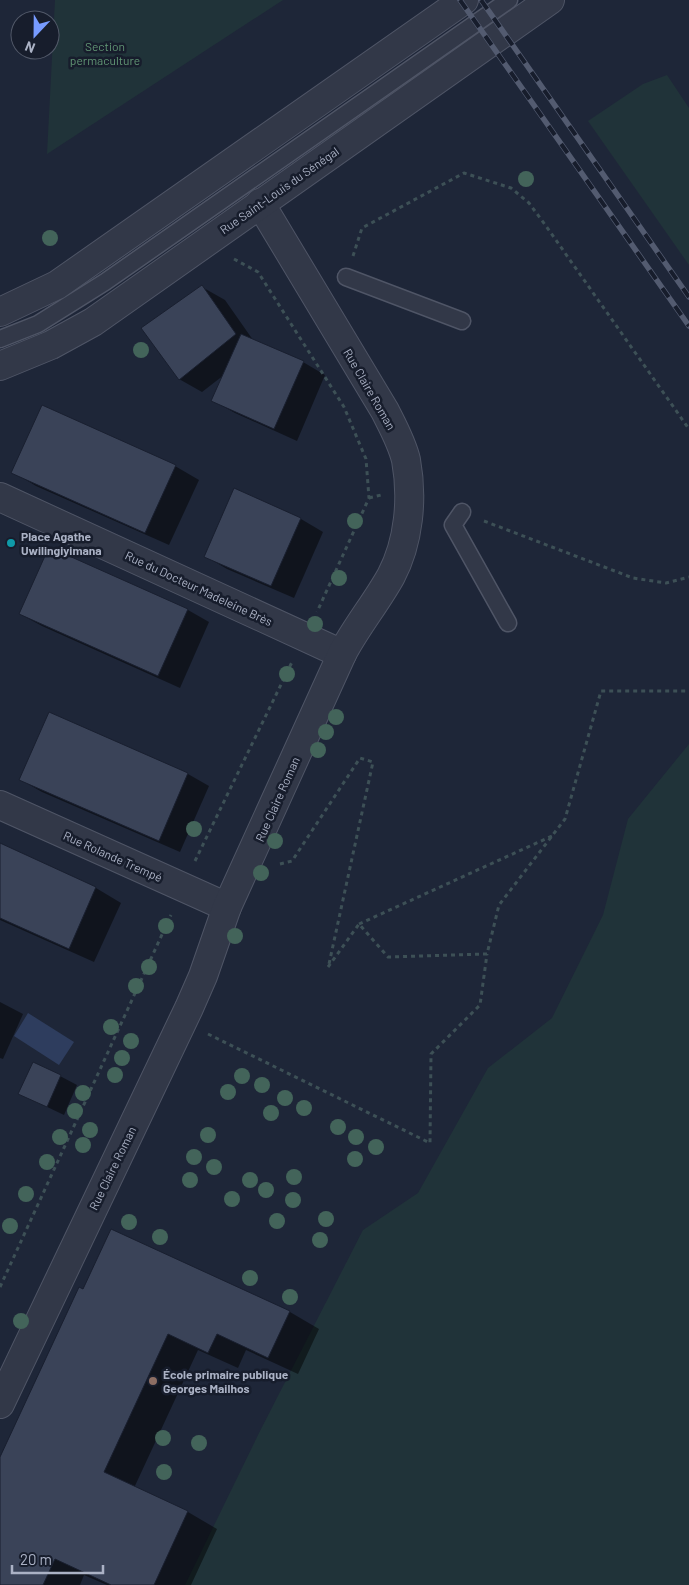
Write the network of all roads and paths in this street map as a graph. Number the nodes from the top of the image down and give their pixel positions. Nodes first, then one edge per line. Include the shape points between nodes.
1 (464, 0) edge
2 (509, 0) edge
3 (550, 0) edge
4 (260, 203) junction
5 (230, 257) dead end
6 (346, 277) joint
7 (0, 312) edge
8 (462, 322) dead end
9 (0, 339) edge
10 (0, 366) edge
11 (689, 429) edge
12 (408, 491) junction
13 (0, 498) edge
14 (369, 498) junction
15 (462, 512) joint
16 (689, 577) edge
17 (508, 623) dead end
18 (305, 637) junction
19 (342, 654) junction
20 (689, 691) edge
21 (0, 805) edge
22 (553, 836) junction
23 (275, 865) dead end
24 (184, 888) junction
25 (226, 907) junction
26 (359, 924) junction
27 (486, 954) junction
28 (207, 1034) dead end
29 (0, 1287) edge
30 (0, 1404) edge

1 - 7 street via 57,285
2 - 9 lane, Rue Saint-Louis du Sénégal via 106,282 38,324
3 - 4 street, Rue Saint-Louis du Sénégal
4 - 10 street, Rue Saint-Louis du Sénégal via 93,322 51,345
4 - 12 street, Rue Claire Roman via 385,411 406,460
5 - 14 path via 258,272 344,407 366,458
6 - 8 lane
6 - 11 path via 362,228 464,173 511,188 529,203 546,226
12 - 14 path
12 - 19 street, Rue Claire Roman via 408,520 391,576
13 - 18 street, Rue du Docteur Madeleine Brès
14 - 18 path
15 - 16 path via 632,578 666,583
15 - 17 lane via 454,525
18 - 19 street, Rue du Docteur Madeleine Brès
18 - 24 path via 211,826
19 - 25 street, Rue Claire Roman
20 - 22 path via 601,691 565,819
21 - 24 street, Rue Rolande Trempé
22 - 26 path
22 - 27 path via 498,905
23 - 26 path via 292,861 360,758 373,762 328,967
24 - 25 street, Rue Rolande Trempé
24 - 29 path
25 - 30 street, Rue Claire Roman via 204,976
26 - 27 path via 388,957
27 - 28 path via 480,1005 432,1054 430,1143

